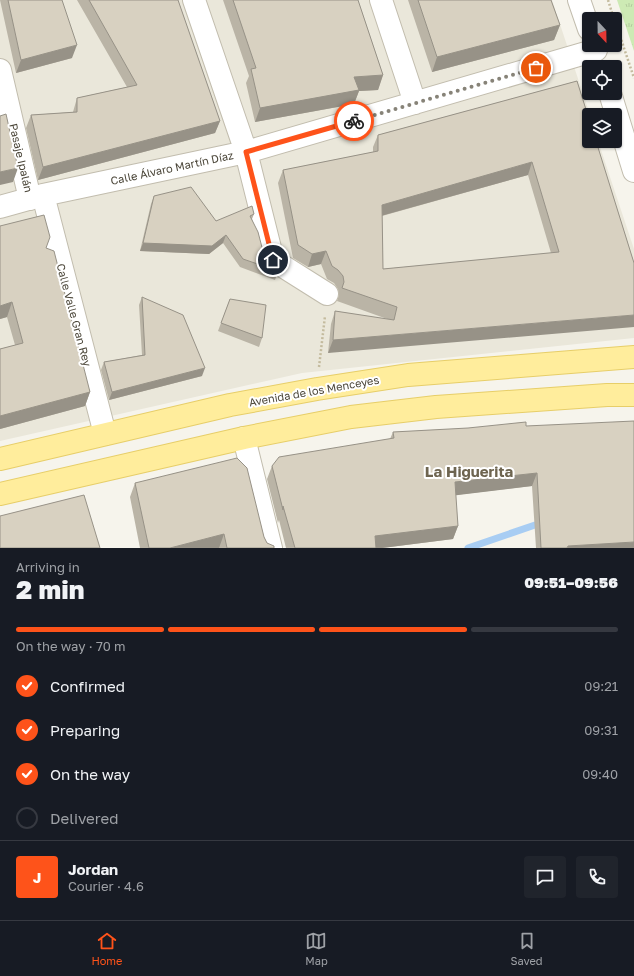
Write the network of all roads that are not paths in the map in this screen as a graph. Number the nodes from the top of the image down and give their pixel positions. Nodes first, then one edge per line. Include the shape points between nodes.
1 (194, 0) edge
2 (381, 0) edge
3 (579, 0) edge
4 (583, 12) edge
5 (597, 54) edge
6 (0, 70) edge
7 (612, 100) edge
8 (416, 103) junction
9 (246, 152) junction
10 (634, 171) edge
11 (37, 197) junction
12 (0, 207) edge
13 (327, 294) road end
14 (634, 357) edge
15 (634, 395) edge
16 (105, 434) junction
17 (244, 438) junction
18 (0, 459) edge
19 (0, 494) edge
20 (271, 548) edge

1 - 9 street
2 - 8 street
3 - 4 street
5 - 8 street, Calle Álvaro Martín Díaz
6 - 11 street, Pasaje Ipalán
7 - 10 street
8 - 9 street, Calle Álvaro Martín Díaz
9 - 11 street, Calle Álvaro Martín Díaz
9 - 13 street via 273,260
11 - 12 street, Calle Álvaro Martín Díaz
11 - 16 street, Calle Valle Gran Rey
14 - 16 main road, Avenida de los Menceyes via 408,375 230,405
15 - 17 main road via 436,407 351,417
16 - 18 main road, Avenida de los Menceyes
17 - 19 main road
17 - 20 street

